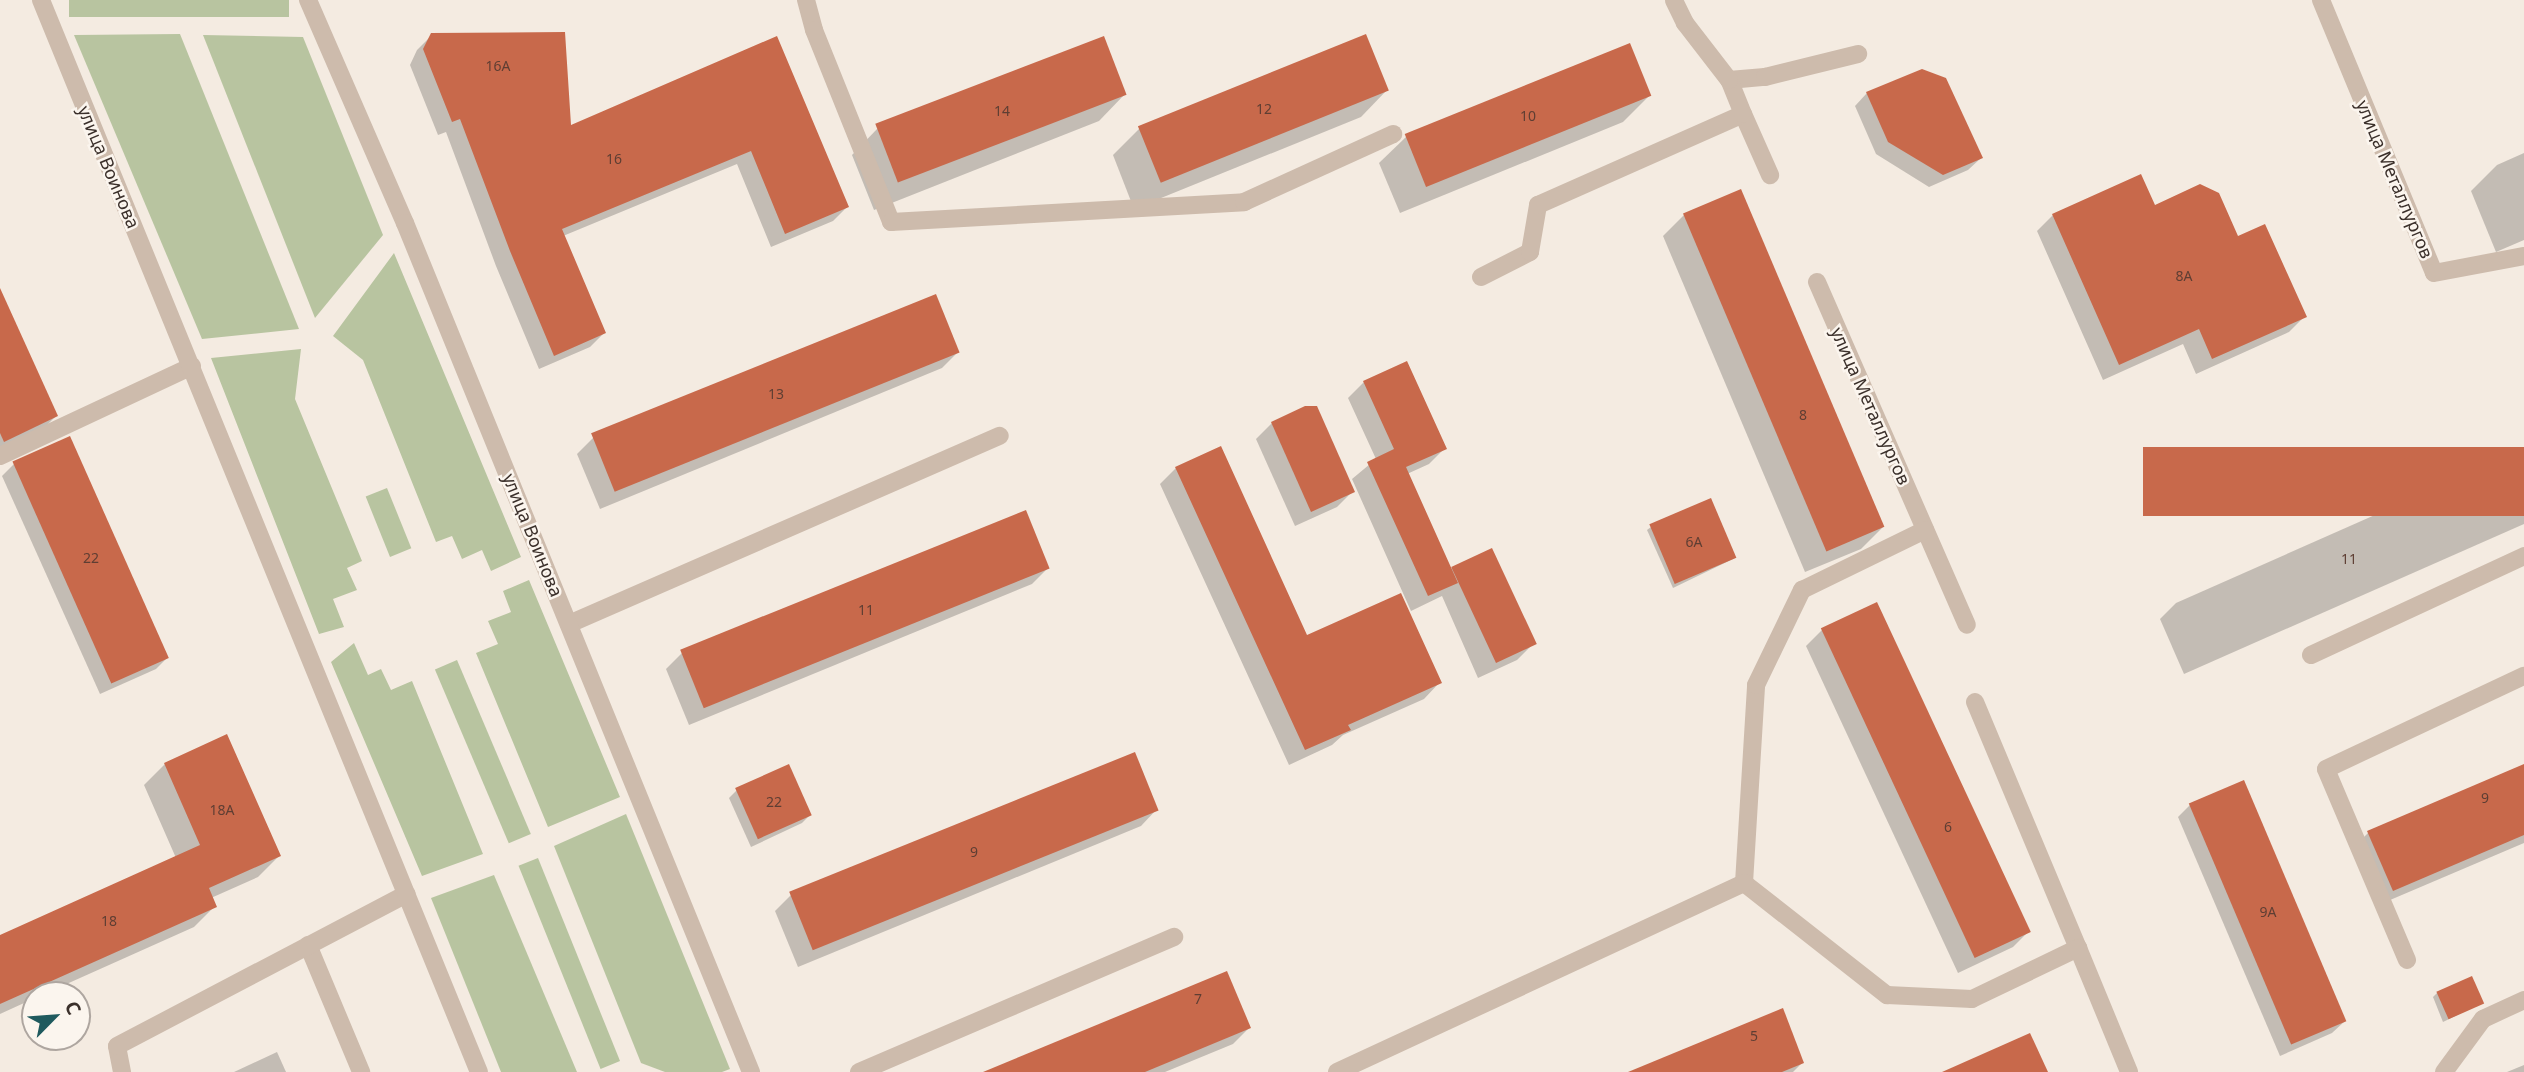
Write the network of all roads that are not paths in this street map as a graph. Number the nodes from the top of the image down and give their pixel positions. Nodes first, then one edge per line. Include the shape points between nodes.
1 (41, 0) edge
2 (308, 0) edge
3 (806, 0) edge
4 (1674, 0) edge
5 (2321, 0) edge
6 (1858, 54) dead end
7 (1729, 80) junction
8 (1743, 114) junction
9 (1393, 134) dead end
10 (1769, 175) dead end
11 (2524, 256) edge
12 (1480, 277) dead end
13 (1817, 282) dead end
14 (192, 366) junction
15 (1000, 436) dead end
16 (0, 456) edge
17 (1925, 530) junction
18 (2524, 555) edge
19 (569, 624) junction
20 (1967, 625) dead end
21 (2311, 655) dead end
22 (2524, 676) edge
23 (1975, 702) dead end
24 (1744, 883) junction
25 (405, 894) junction
26 (1174, 937) dead end
27 (308, 945) junction
28 (2078, 948) junction
29 (2407, 960) dead end
30 (2524, 1000) edge
31 (1377, 1064) edge
32 (122, 1072) edge
33 (361, 1072) edge
34 (480, 1072) edge
35 (751, 1072) edge
36 (859, 1072) edge
37 (1337, 1072) edge
38 (2129, 1072) edge
39 (2444, 1072) edge

1 - 14 street, улица Воинова
2 - 19 street, улица Воинова
3 - 9 street via 891,222 1244,202
4 - 7 street via 1685,23
5 - 11 street, улица Металлургов via 2434,273
6 - 7 street via 1765,77
7 - 8 street
8 - 10 street
8 - 12 street via 1538,205 1530,252
13 - 17 street, улица Металлургов
14 - 16 street
14 - 25 street, улица Воинова
15 - 19 street
17 - 20 street, улица Металлургов
17 - 24 street via 1802,590 1756,685
18 - 21 street
19 - 35 street, улица Воинова
22 - 29 street via 2326,769
23 - 28 street
24 - 28 street via 1887,995 1972,999
24 - 31 street
25 - 27 street
25 - 34 street, улица Воинова
26 - 36 street
27 - 32 street via 117,1046
27 - 33 street
28 - 38 street
30 - 39 street via 2483,1019
31 - 37 street

